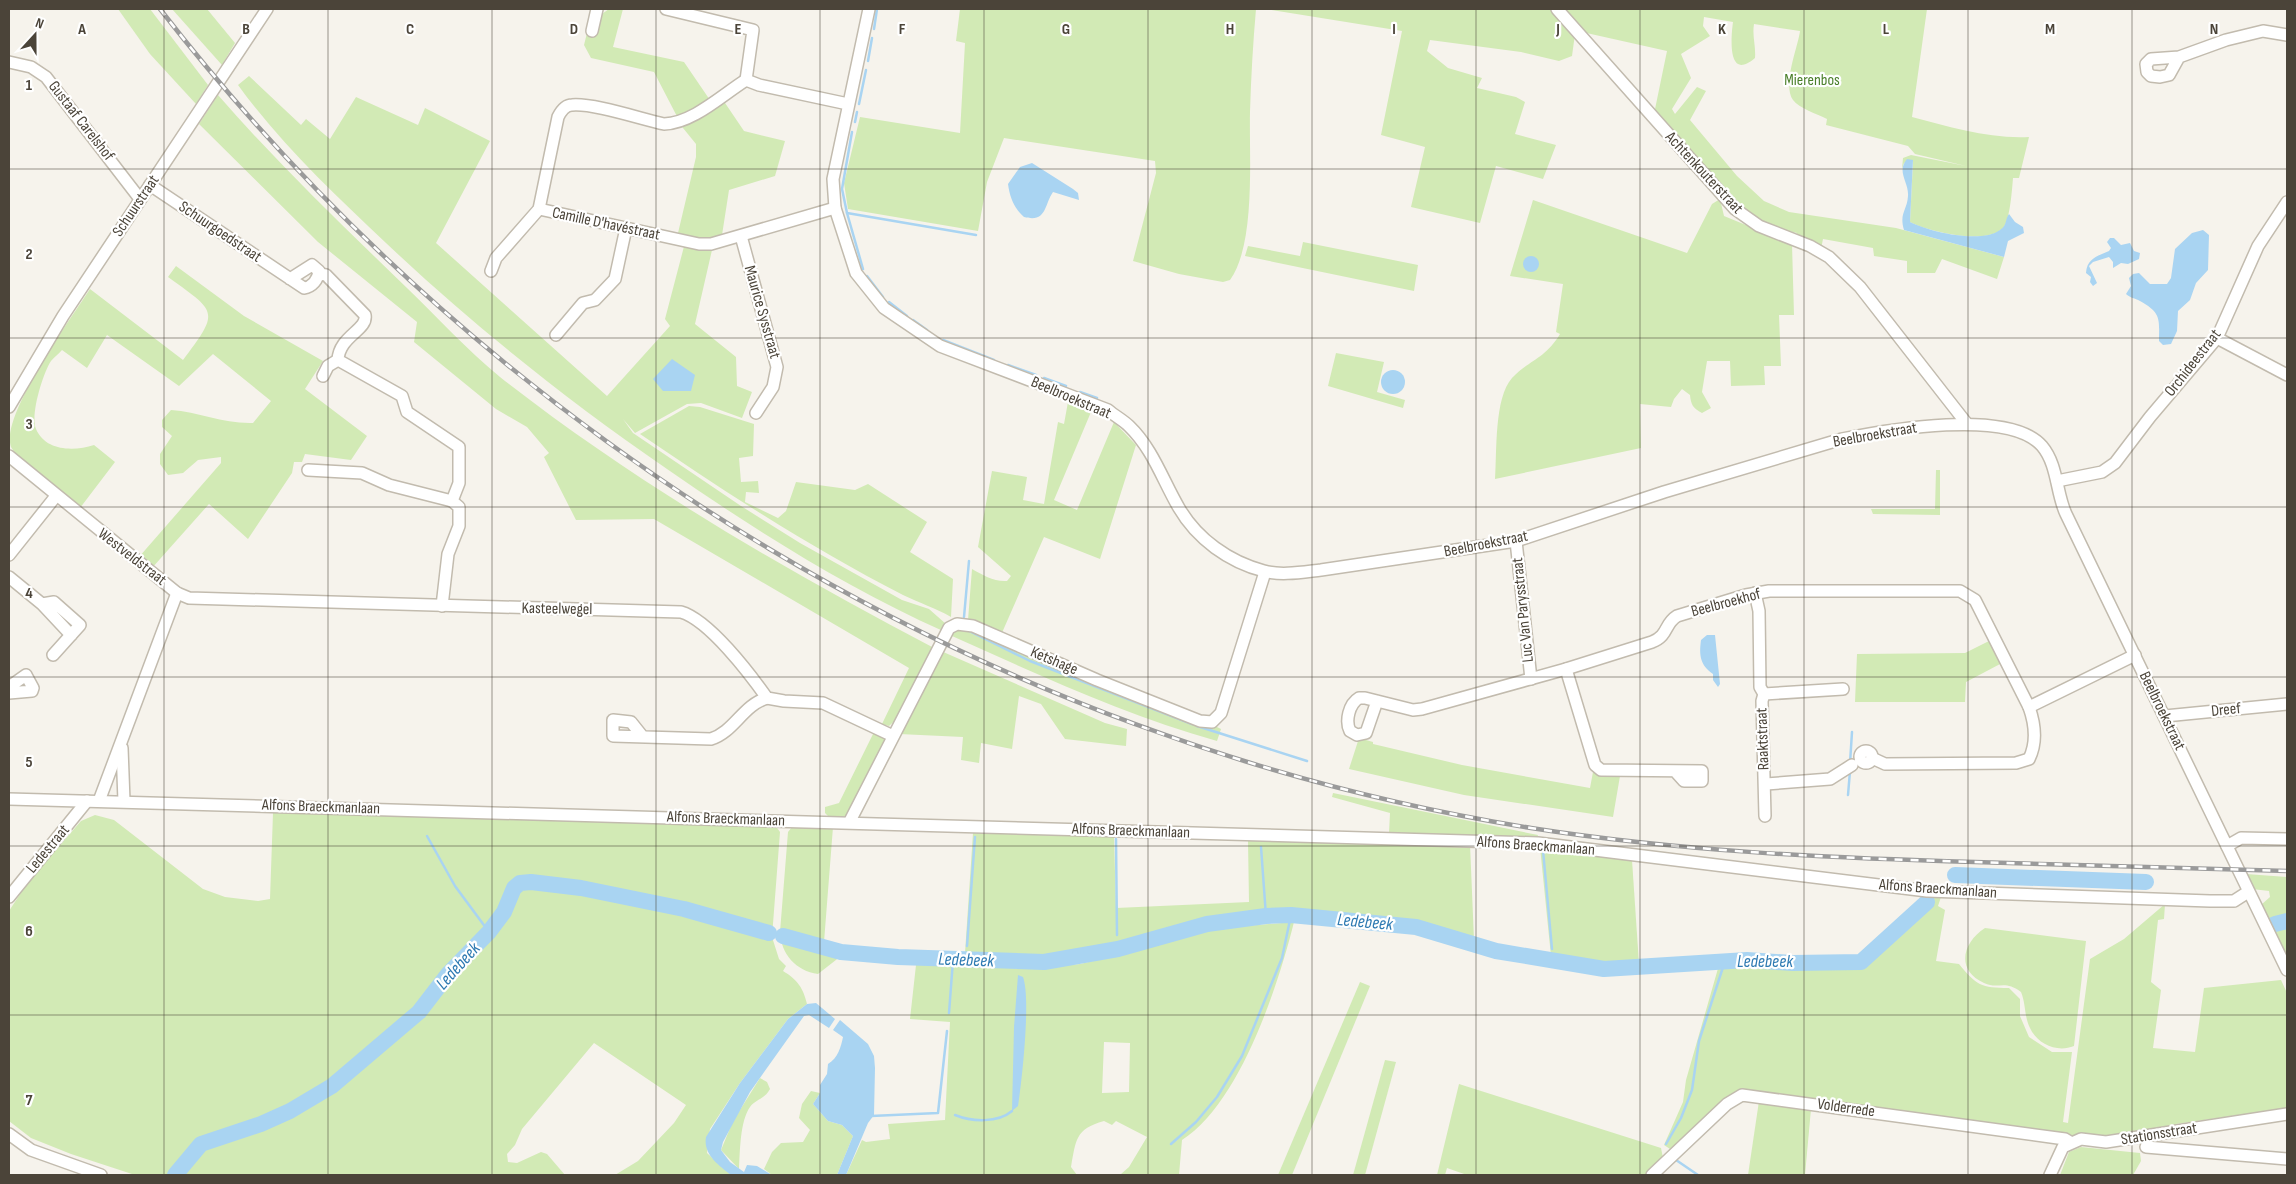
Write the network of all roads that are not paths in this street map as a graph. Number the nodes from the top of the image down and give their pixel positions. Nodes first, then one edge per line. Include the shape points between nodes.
1 (267, 9) edge
2 (597, 9) edge
3 (666, 9) edge
4 (868, 9) edge
5 (1557, 9) edge
6 (592, 30) dead end
7 (2287, 35) edge
8 (2179, 57) dead end
9 (9, 62) edge
10 (746, 80) junction
11 (848, 104) junction
12 (150, 185) junction
13 (140, 199) junction
14 (2287, 202) edge
15 (835, 208) junction
16 (539, 209) junction
17 (626, 228) junction
18 (741, 236) junction
19 (491, 271) dead end
20 (318, 274) junction
21 (290, 279) junction
22 (556, 335) dead end
23 (2216, 338) junction
24 (338, 360) junction
25 (323, 376) dead end
26 (2287, 376) edge
27 (9, 407) edge
28 (756, 413) dead end
29 (1968, 424) junction
30 (9, 456) edge
31 (308, 470) dead end
32 (2057, 481) junction
33 (56, 496) junction
34 (452, 501) junction
35 (1516, 541) junction
36 (9, 555) edge
37 (1265, 572) junction
38 (9, 577) edge
39 (177, 593) junction
40 (1755, 593) junction
41 (442, 606) junction
42 (53, 655) dead end
43 (2135, 655) junction
44 (1566, 669) junction
45 (1531, 679) junction
46 (9, 687) edge
47 (1843, 689) dead end
48 (9, 693) edge
49 (1764, 694) junction
50 (767, 698) junction
51 (1377, 701) dead end
52 (2287, 704) edge
53 (2029, 707) junction
54 (2165, 716) junction
55 (893, 736) junction
56 (643, 737) dead end
57 (122, 744) junction
58 (1872, 758) dead end
59 (1850, 767) dead end
60 (1675, 770) dead end
61 (1766, 784) junction
62 (9, 799) edge
63 (93, 801) junction
64 (124, 801) junction
65 (1765, 816) dead end
66 (850, 821) junction
67 (2287, 839) edge
68 (2227, 846) junction
69 (2248, 892) junction
70 (9, 897) edge
71 (2287, 970) edge
72 (2287, 1114) edge
73 (9, 1134) edge
74 (2070, 1142) junction
75 (2146, 1147) dead end
76 (2287, 1158) edge
77 (101, 1175) edge
78 (1652, 1175) edge
79 (2050, 1175) edge

1 - 12 street, Schuurstraat
2 - 6 street
3 - 10 street via 754,30
4 - 11 street, Beelbroekstraat
5 - 29 street, Achtenkouterstraat via 1735,209 1764,229 1810,246 1829,258 1860,287
7 - 8 street via 2264,31 2226,40
9 - 13 street, Gustaaf Carelshof via 31,68 46,77
10 - 11 street
10 - 16 street, Camille D'havéstraat via 673,124 586,106 571,105 562,109
11 - 15 street, Beelbroekstraat via 833,179
12 - 13 street, Schuurstraat
12 - 21 street, Schuurgoedstraat
13 - 27 street, Schuurstraat via 63,316
14 - 23 street, Orchideestraat via 2258,246
15 - 18 street, Camille D'havéstraat
15 - 37 street, Beelbroekstraat via 856,273 884,308 940,346 1108,410 1129,426 1145,445 1196,532 1222,552
16 - 17 street, Camille D'havéstraat
16 - 19 street via 496,258
17 - 18 street, Camille D'havéstraat via 699,244
17 - 22 street via 615,279 595,300 583,303
18 - 28 street, Maurice Sysstraat via 777,368 773,387
20 - 21 street via 312,265
20 - 21 street, Schuurgoedstraat via 309,287 304,288
20 - 24 street via 326,275 366,319 344,340 338,351
23 - 26 street
23 - 32 street, Orchideestraat via 2113,465 2102,472
24 - 25 street via 328,366
24 - 34 street via 402,396 407,412 459,447 459,483
29 - 32 street, Beelbroekstraat via 2002,428 2036,440 2049,456
29 - 35 street, Beelbroekstraat via 1928,426 1842,439 1664,492
30 - 33 street, Westveldstraat
31 - 34 street via 362,473 388,485
32 - 43 street, Beelbroekstraat via 2066,514
33 - 36 street
33 - 39 street, Westveldstraat
34 - 41 street via 459,507 460,519 448,554
35 - 37 street, Beelbroekstraat via 1321,570
35 - 45 street, Luc Van Parysstraat
37 - 55 street, Ketshage via 1221,713 1215,721 1200,721 974,626 957,624 949,628
38 - 42 street via 42,604 71,635
39 - 41 street, Kasteelwegel via 188,598 246,601
39 - 57 street, Westveldstraat
40 - 44 street, Beelbroekhof via 1677,616 1662,637
40 - 49 street, Raaktstraat via 1759,611 1760,687
40 - 53 street, Beelbroekhof via 1960,590 1975,600
41 - 50 street, Kasteelwegel via 681,612 692,615 748,672
43 - 53 street
43 - 54 street, Beelbroekstraat
44 - 45 street, Beelbroekhof
44 - 60 street via 1595,765 1601,770
45 - 51 street, Beelbroekhof via 1422,709 1413,710
46 - 48 street via 26,675 33,688 32,691
47 - 49 street, Raaktstraat
49 - 61 street, Raaktstraat
50 - 55 street via 823,703
50 - 56 street via 752,704 719,737
52 - 54 street, Dreef
53 - 58 street, Beelbroekhof via 2034,719 2034,737 2029,759 2016,763 1885,764
54 - 68 street, Beelbroekstraat
55 - 66 street, Ketshage
57 - 63 street, Westveldstraat
57 - 64 street, Westveldstraat
59 - 61 street, Raaktstraat via 1830,779
61 - 65 street, Raaktstraat
62 - 63 street, Alfons Braeckmanlaan
63 - 64 street, Alfons Braeckmanlaan
63 - 70 street, Ledestraat
64 - 66 street, Alfons Braeckmanlaan
66 - 69 street, Alfons Braeckmanlaan via 1538,842 1927,891 2210,901 2234,901
67 - 68 street via 2241,838
68 - 69 street, Beelbroekstraat
69 - 71 street
72 - 74 street, Stationsstraat via 2106,1142 2081,1139
73 - 77 street via 32,1150
74 - 78 street, Volderrede via 1742,1095 1727,1104
74 - 79 street via 2064,1147
75 - 76 street

